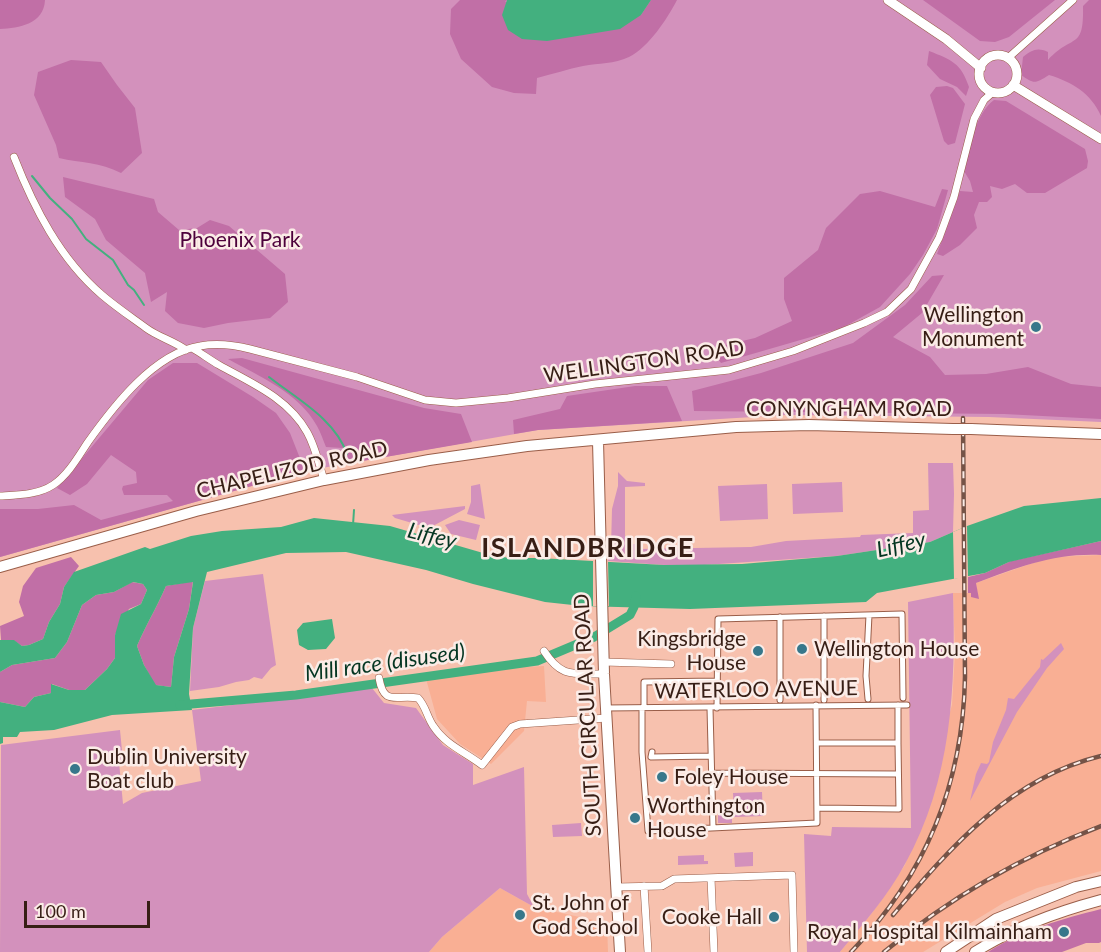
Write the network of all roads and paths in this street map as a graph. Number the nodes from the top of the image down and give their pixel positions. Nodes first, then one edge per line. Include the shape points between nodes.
1 (888, 0) edge
2 (1073, 0) edge
3 (1008, 58) junction
4 (981, 68) junction
5 (1013, 86) junction
6 (993, 92) junction
7 (1101, 139) edge
8 (14, 157) dead end
9 (189, 349) junction
10 (1101, 434) edge
11 (598, 441) junction
12 (324, 480) junction
13 (0, 496) edge
14 (0, 567) edge
15 (869, 615) junction
16 (824, 616) junction
17 (780, 617) junction
18 (544, 651) dead end
19 (604, 662) junction
20 (671, 664) dead end
21 (604, 674) junction
22 (379, 678) dead end
23 (717, 681) junction
24 (903, 698) dead end
25 (868, 699) dead end
26 (780, 700) dead end
27 (824, 700) dead end
28 (816, 705) junction
29 (898, 705) junction
30 (906, 705) dead end
31 (643, 708) junction
32 (714, 708) junction
33 (606, 713) junction
34 (817, 743) junction
35 (898, 743) junction
36 (652, 752) dead end
37 (711, 756) junction
38 (712, 773) junction
39 (817, 773) junction
40 (898, 774) junction
41 (818, 808) junction
42 (713, 828) junction
43 (711, 878) junction
44 (1101, 881) edge
45 (644, 886) junction
46 (617, 887) junction
47 (1101, 900) edge
48 (714, 951) edge
49 (620, 952) edge
50 (648, 952) edge
51 (794, 952) edge
52 (946, 952) edge
53 (975, 952) edge

1 - 4 street
2 - 3 street
3 - 4 street via 993,57
3 - 5 street via 1016,68
4 - 6 street via 983,85
5 - 6 street via 1004,92
5 - 7 street
6 - 9 street, WELLINGTON ROAD via 974,119 939,238 911,289 879,316 793,351 729,370 456,403 425,400 250,349 218,345
8 - 9 street via 39,216 81,274 149,330
9 - 12 street via 275,396 306,429
9 - 13 street via 157,365 138,382 53,485 33,493
10 - 11 main road, CONYNGHAM ROAD, bridge via 787,425
11 - 12 main road, CHAPELIZOD ROAD via 516,447
11 - 19 main road, SOUTH CIRCULAR ROAD
12 - 14 main road, CHAPELIZOD ROAD via 196,511
15 - 16 street
15 - 24 street via 903,614
15 - 25 street
16 - 17 street
16 - 27 street
17 - 23 street via 718,619
17 - 26 street
18 - 21 street via 566,673
19 - 20 street
19 - 21 main road, SOUTH CIRCULAR ROAD
21 - 33 main road, SOUTH CIRCULAR ROAD
22 - 33 street via 383,694 391,698 418,698 443,738 482,765 512,727
23 - 31 street via 644,682
23 - 32 street
28 - 29 street, WATERLOO AVENUE
28 - 32 street, WATERLOO AVENUE
28 - 34 street
29 - 30 street, WATERLOO AVENUE
29 - 35 street
31 - 32 street, WATERLOO AVENUE
31 - 33 street, WATERLOO AVENUE
31 - 42 street via 648,831
32 - 37 street
33 - 46 main road, SOUTH CIRCULAR ROAD
34 - 35 street
34 - 39 street
35 - 40 street
36 - 37 street via 651,757
37 - 38 street
38 - 39 street
38 - 42 street
39 - 40 street
39 - 41 street
40 - 41 street via 898,808
41 - 42 street via 817,823
43 - 45 street via 674,879 663,886
43 - 48 street
43 - 51 street via 792,875
44 - 52 main road via 996,919
45 - 46 street
45 - 50 street
46 - 49 main road, SOUTH CIRCULAR ROAD
47 - 53 main road via 1039,919

